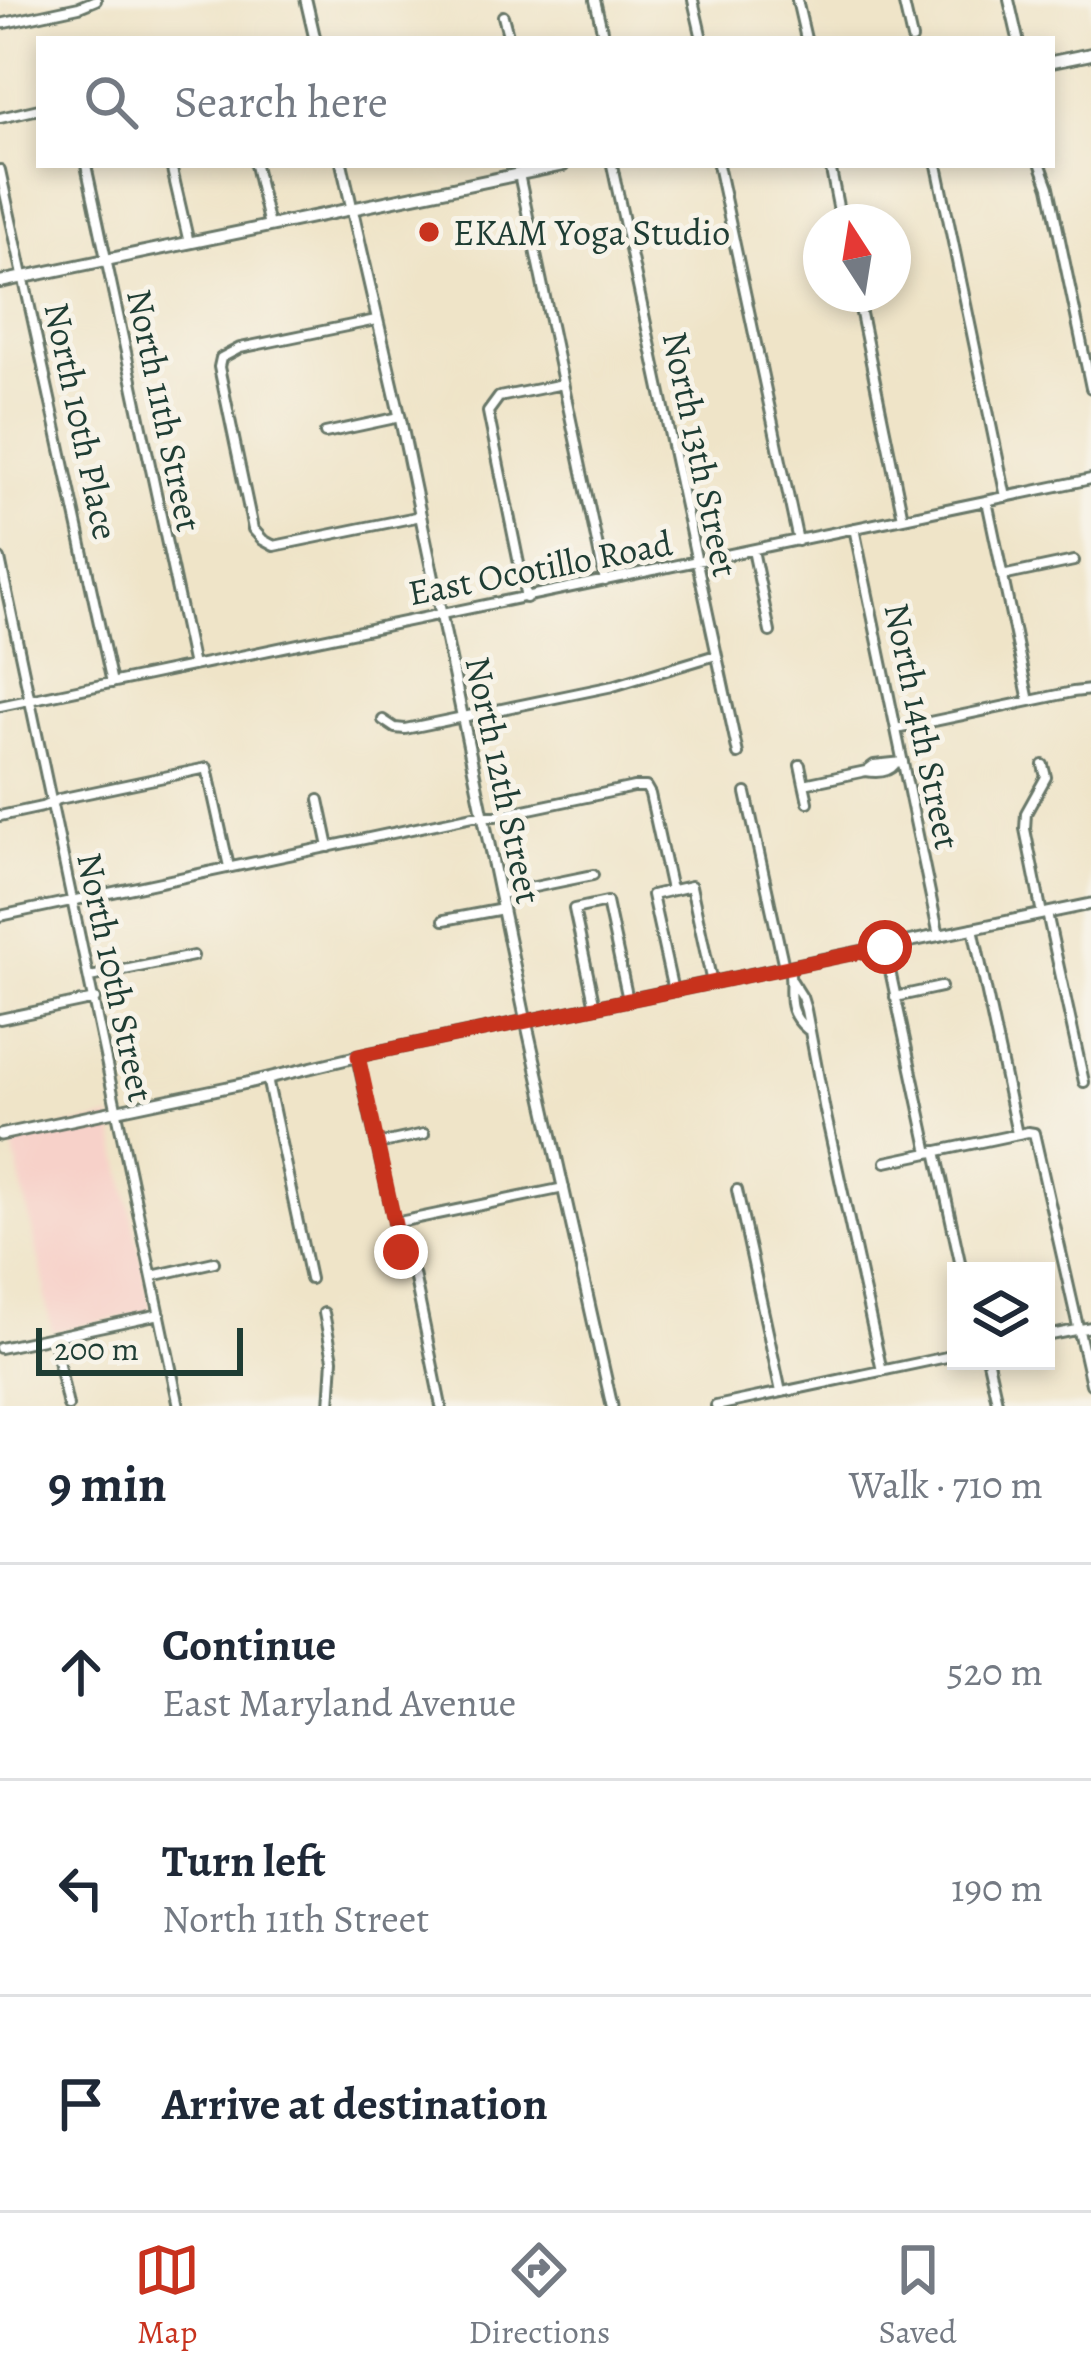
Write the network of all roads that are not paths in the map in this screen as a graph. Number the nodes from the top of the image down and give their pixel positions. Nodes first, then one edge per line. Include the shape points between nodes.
1 (96, 0) edge
2 (306, 0) edge
3 (595, 0) edge
4 (694, 0) edge
5 (797, 0) edge
6 (903, 0) edge
7 (1009, 0) edge
8 (503, 16) dead end
9 (0, 23) edge
10 (314, 36) edge
11 (508, 36) edge
12 (603, 36) edge
13 (701, 36) edge
14 (805, 36) edge
15 (911, 36) edge
16 (1017, 36) edge
17 (1091, 54) edge
18 (1055, 61) edge
19 (36, 110) edge
20 (0, 118) edge
21 (87, 168) edge
22 (172, 168) edge
23 (256, 168) edge
24 (343, 168) edge
25 (536, 168) edge
26 (613, 168) edge
27 (719, 168) edge
28 (831, 168) edge
29 (938, 168) edge
30 (1042, 168) edge
31 (0, 170) edge
32 (519, 174) junction
33 (838, 204) edge
34 (351, 209) junction
35 (269, 226) junction
36 (189, 243) junction
37 (106, 260) junction
38 (24, 278) junction
39 (0, 283) edge
40 (860, 312) edge
41 (376, 320) junction
42 (563, 384) junction
43 (1091, 388) edge
44 (400, 417) junction
45 (325, 433) dead end
46 (1091, 479) edge
47 (1006, 496) junction
48 (987, 501) junction
49 (421, 516) junction
50 (903, 518) junction
51 (854, 528) junction
52 (798, 541) junction
53 (753, 550) junction
54 (0, 560) edge
55 (1074, 561) dead end
56 (696, 563) junction
57 (1002, 576) junction
58 (605, 581) junction
59 (526, 598) junction
60 (4, 601) edge
61 (441, 614) junction
62 (770, 632) dead end
63 (716, 655) junction
64 (193, 666) junction
65 (112, 683) junction
66 (1091, 690) edge
67 (29, 700) junction
68 (1029, 701) junction
69 (0, 706) edge
70 (464, 717) junction
71 (382, 720) dead end
72 (896, 729) junction
73 (738, 754) dead end
74 (899, 763) junction
75 (800, 765) dead end
76 (1043, 765) dead end
77 (804, 784) junction
78 (746, 793) dead end
79 (319, 800) dead end
80 (808, 802) dead end
81 (51, 803) junction
82 (0, 816) edge
83 (484, 816) junction
84 (329, 847) junction
85 (229, 867) junction
86 (592, 875) dead end
87 (671, 890) junction
88 (500, 894) junction
89 (73, 900) junction
90 (1091, 904) edge
91 (503, 909) junction
92 (1044, 914) junction
93 (0, 916) edge
94 (443, 920) dead end
95 (973, 928) junction
96 (939, 936) junction
97 (885, 947) junction
98 (193, 956) dead end
99 (787, 967) junction
100 (90, 977) junction
101 (712, 983) junction
102 (941, 987) dead end
103 (673, 991) junction
104 (895, 997) junction
105 (94, 999) junction
106 (628, 1000) junction
107 (595, 1007) junction
108 (0, 1019) edge
109 (526, 1021) junction
110 (358, 1056) junction
111 (267, 1078) junction
112 (1084, 1082) dead end
113 (117, 1110) junction
114 (424, 1133) dead end
115 (1017, 1134) junction
116 (0, 1135) edge
117 (378, 1144) junction
118 (932, 1152) junction
119 (886, 1162) dead end
120 (564, 1188) junction
121 (737, 1190) dead end
122 (394, 1223) junction
123 (214, 1262) dead end
124 (960, 1262) edge
125 (152, 1276) junction
126 (310, 1279) dead end
127 (324, 1313) dead end
128 (160, 1314) junction
129 (1091, 1327) edge
130 (1079, 1329) junction
131 (1055, 1334) edge
132 (53, 1337) junction
133 (0, 1348) edge
134 (947, 1357) edge
135 (990, 1370) edge
136 (882, 1371) junction
137 (1091, 1384) edge
138 (781, 1392) junction
139 (732, 1404) edge
140 (68, 1406) edge
141 (179, 1406) edge
142 (330, 1406) edge
143 (441, 1406) edge
144 (612, 1406) edge
145 (716, 1406) edge
146 (998, 1406) edge

1 - 9 street
2 - 10 street
3 - 12 street
4 - 13 street
5 - 14 street
6 - 15 street
7 - 16 street
8 - 11 street
17 - 18 main road
19 - 20 street
21 - 37 street, North 11th Street
22 - 36 street
23 - 35 street
24 - 34 street, North 12th Street
25 - 32 main road
26 - 56 street, North 13th Street
27 - 52 street
28 - 33 street
29 - 47 street
30 - 43 street
31 - 38 street, North 10th Place
32 - 34 main road
32 - 42 street
34 - 35 main road
34 - 41 street, North 12th Street
35 - 36 main road
36 - 37 main road
37 - 38 main road
37 - 64 street, North 11th Street
38 - 39 main road
38 - 65 street, North 10th Place
40 - 50 street
41 - 44 street, North 12th Street
41 - 49 street via 221,358 248,506 256,535 274,546
42 - 58 street
42 - 59 street via 499,398 488,412
44 - 45 street
44 - 49 street, North 12th Street
46 - 47 street, East Ocotillo Road
47 - 48 street, East Ocotillo Road
48 - 50 street, East Ocotillo Road
48 - 57 street
49 - 61 street, North 12th Street
50 - 51 street, East Ocotillo Road
51 - 52 street, East Ocotillo Road
51 - 72 street, North 14th Street
52 - 53 street, East Ocotillo Road
53 - 56 street, East Ocotillo Road
53 - 62 street
54 - 60 street, North 10th Street
55 - 57 street
56 - 58 street, East Ocotillo Road
56 - 63 street, North 13th Street
57 - 68 street
58 - 59 street, East Ocotillo Road
59 - 61 street, East Ocotillo Road
60 - 67 street, North 10th Street
61 - 64 street, East Ocotillo Road
61 - 70 street, North 12th Street
63 - 70 street
63 - 73 street, North 13th Street
64 - 65 street, East Ocotillo Road
65 - 67 street, East Ocotillo Road
66 - 68 street
67 - 69 street, East Ocotillo Road
67 - 81 street, North 10th Street
68 - 72 street
70 - 71 street via 405,729
70 - 83 street, North 12th Street
72 - 74 street, North 14th Street
74 - 77 street
74 - 96 street, North 14th Street
75 - 77 street
76 - 92 street via 1046,777 1025,829
77 - 80 street
78 - 99 street
79 - 84 street
81 - 82 street
81 - 85 street via 207,768
81 - 89 street, North 10th Street
83 - 84 street
83 - 87 street via 646,787
83 - 88 street, North 12th Street
84 - 85 street
85 - 89 street
86 - 88 street
87 - 101 street via 691,886
87 - 103 street via 652,895
88 - 91 street, North 12th Street
89 - 93 street
89 - 100 street, North 10th Street
90 - 92 street
91 - 94 street
91 - 109 street, North 12th Street
92 - 95 street
92 - 112 street
95 - 96 street
95 - 115 street
96 - 97 street
97 - 99 street
97 - 104 street
98 - 100 street
99 - 101 street
99 - 136 street via 793,1016 808,1030
100 - 105 street, North 10th Street
101 - 103 street
102 - 104 street
103 - 106 street
104 - 118 street
105 - 108 street
105 - 113 street, North 10th Street
106 - 107 street
106 - 107 street via 607,902 574,909
107 - 109 street
109 - 110 street
109 - 120 street, North 12th Street
110 - 111 street
110 - 117 street
111 - 113 street
111 - 126 street
113 - 116 street
113 - 125 street, North 10th Street
114 - 117 street
115 - 118 street
115 - 130 street via 1036,1136
117 - 122 street
118 - 119 street
118 - 124 street
120 - 122 street
120 - 144 street, North 12th Street
121 - 138 street
122 - 143 street via 414,1274
123 - 125 street
125 - 128 street, North 10th Street
127 - 142 street via 334,1359
128 - 132 street
128 - 141 street, North 10th Street
129 - 130 street
130 - 131 street
130 - 137 street
132 - 133 street
132 - 140 street
134 - 136 street
135 - 146 street
136 - 138 street
138 - 139 street
139 - 145 street

